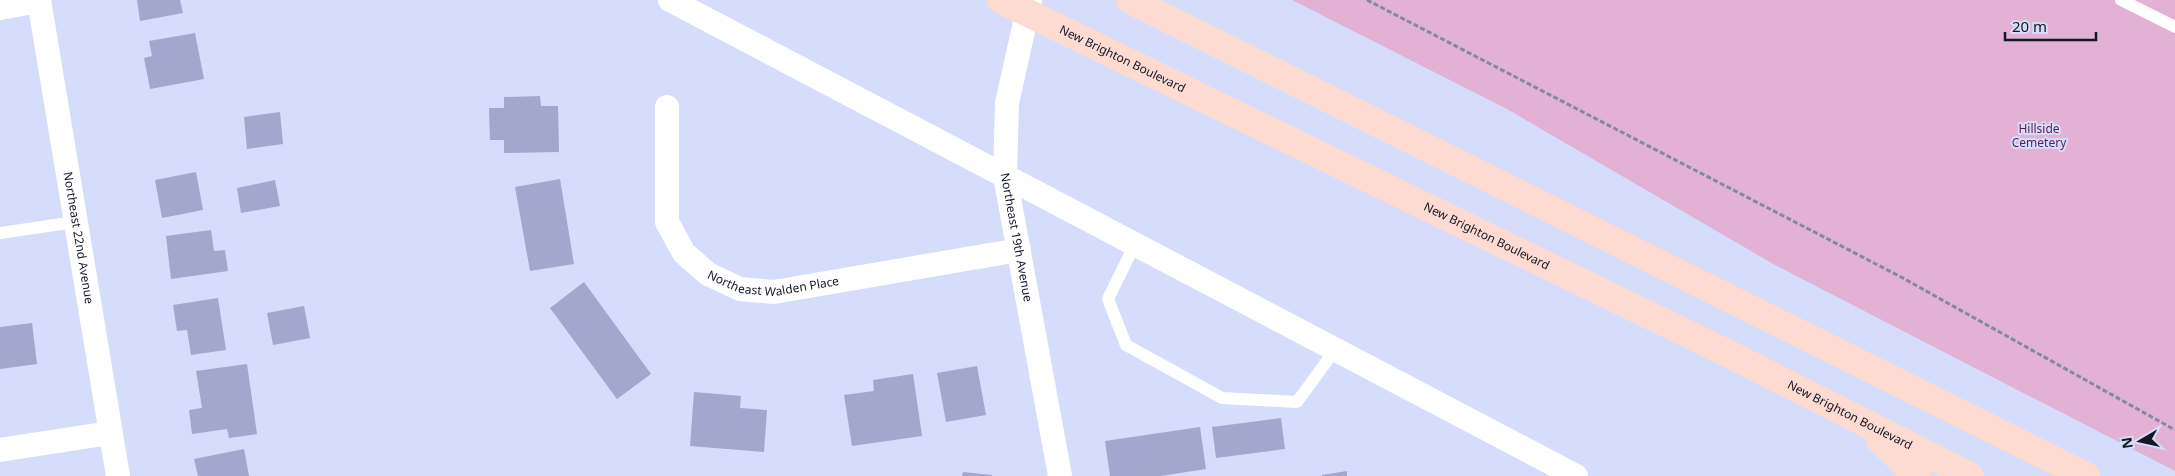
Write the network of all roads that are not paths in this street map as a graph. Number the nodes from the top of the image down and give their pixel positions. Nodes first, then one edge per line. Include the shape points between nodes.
1 (39, 0) edge
2 (670, 0) edge
3 (1001, 0) edge
4 (1130, 0) edge
5 (2121, 0) edge
6 (1028, 6) edge
7 (0, 8) edge
8 (2175, 27) edge
9 (667, 107) dead end
10 (1005, 176) junction
11 (76, 222) junction
12 (0, 233) edge
13 (1135, 244) junction
14 (1019, 250) junction
15 (1335, 350) junction
16 (1861, 421) junction
17 (110, 433) junction
18 (0, 450) edge
19 (118, 476) edge
20 (1060, 476) edge
21 (1576, 476) edge
22 (1917, 476) edge
23 (1970, 476) edge
24 (2086, 476) edge

1 - 7 street
1 - 11 street, Northeast 22nd Avenue
2 - 10 street
3 - 6 main road, New Brighton Boulevard
4 - 24 main road
5 - 8 lane
6 - 10 street, Northeast 19th Avenue via 1007,103
6 - 16 main road, New Brighton Boulevard
9 - 14 street, Northeast Walden Place via 667,222 684,253 708,274 740,288 774,292
10 - 13 street
10 - 14 street, Northeast 19th Avenue
11 - 12 lane
11 - 17 street, Northeast 22nd Avenue
13 - 15 street
13 - 15 lane via 1108,300 1126,345 1222,398 1297,402
14 - 20 street, Northeast 19th Avenue
15 - 21 street
16 - 22 main road
16 - 23 main road, New Brighton Boulevard
17 - 18 street
17 - 19 street, Northeast 22nd Avenue

